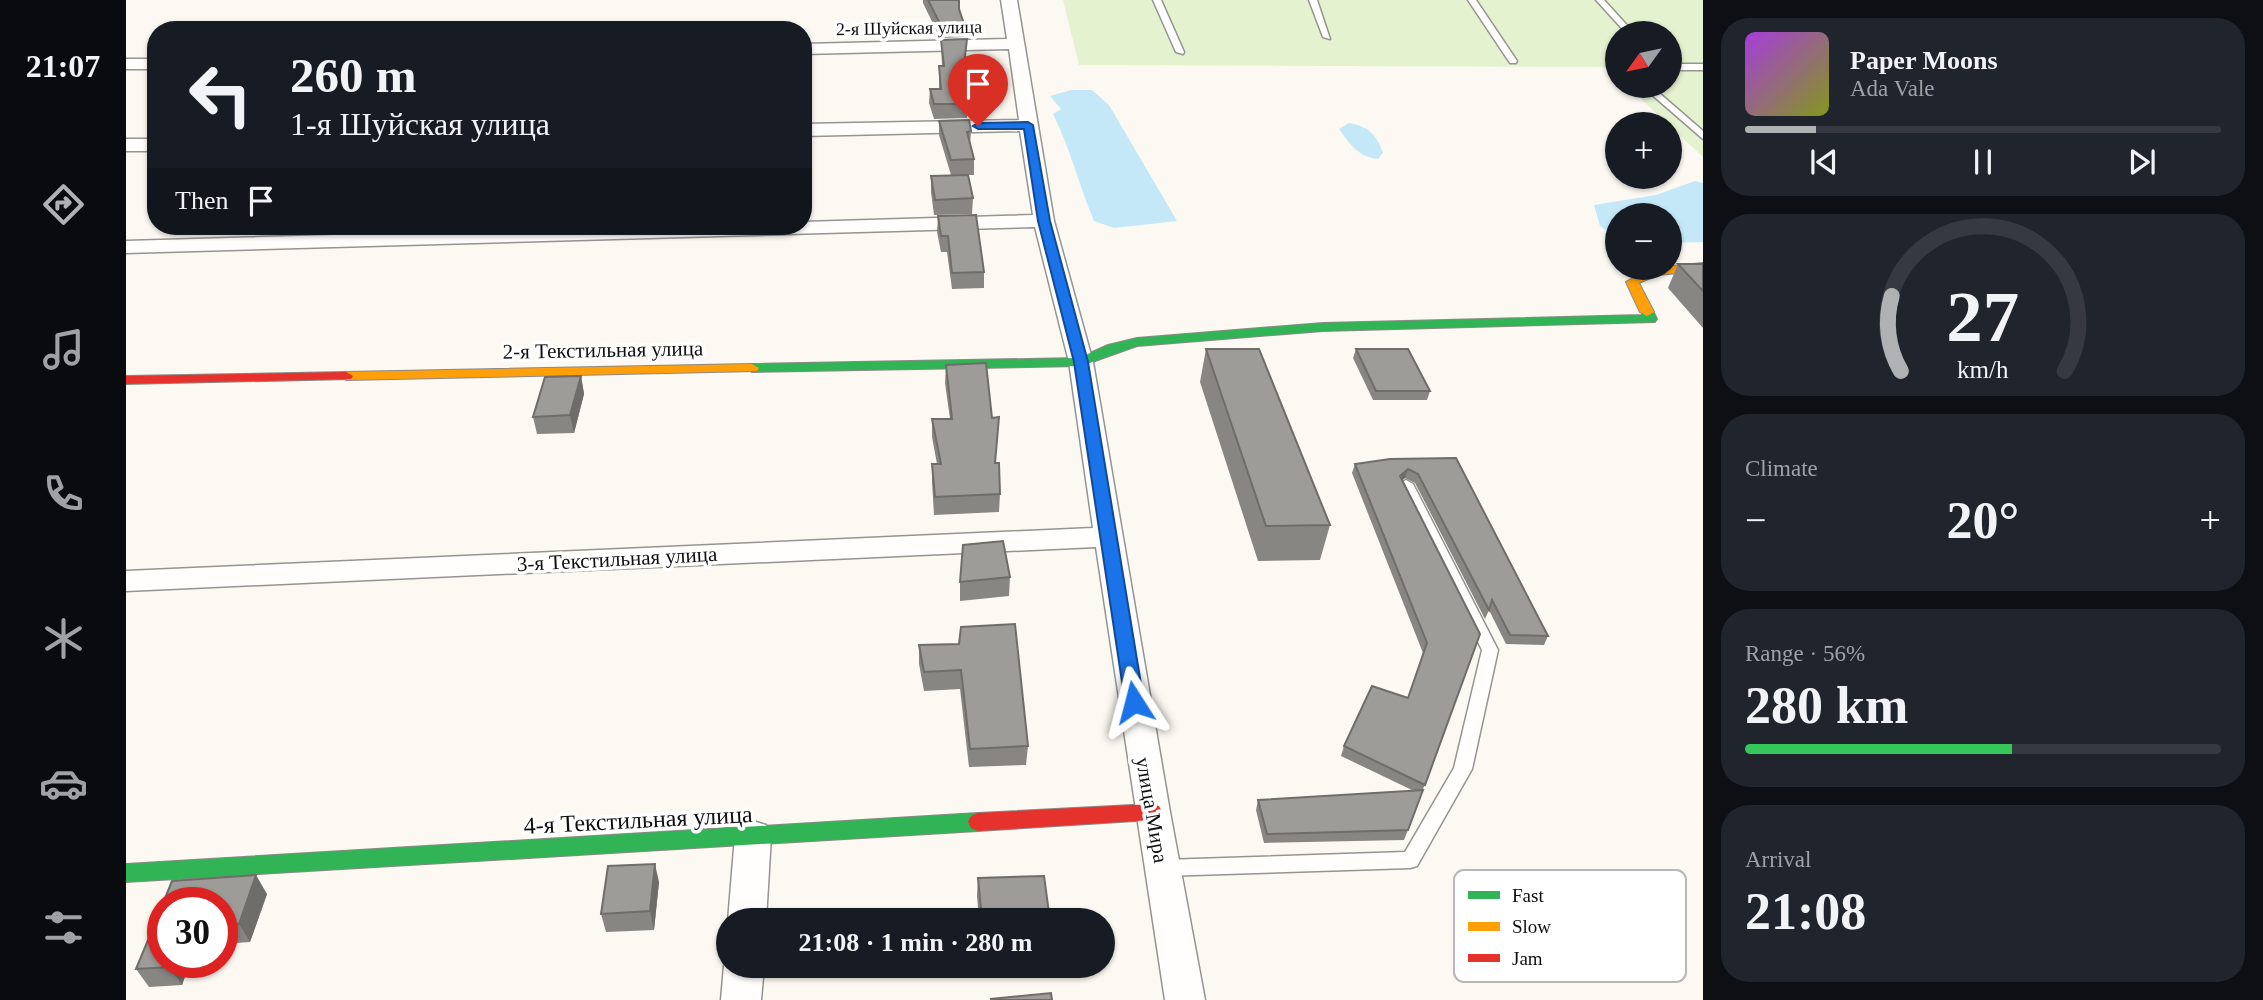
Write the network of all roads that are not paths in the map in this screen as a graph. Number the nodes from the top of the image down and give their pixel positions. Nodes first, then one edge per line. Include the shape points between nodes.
1 (1009, 0) edge
2 (1157, 0) edge
3 (1314, 0) edge
4 (1472, 0) edge
5 (1600, 0) edge
6 (1619, 21) edge
7 (1326, 37) dead end
8 (1015, 44) junction
9 (812, 49) edge
10 (1180, 52) dead end
11 (1513, 61) dead end
12 (126, 64) edge
13 (147, 64) edge
14 (1682, 67) edge
15 (1703, 67) edge
16 (1660, 98) edge
17 (1028, 125) junction
18 (812, 130) edge
19 (1703, 136) edge
20 (126, 145) edge
21 (147, 145) edge
22 (1044, 221) junction
23 (812, 228) edge
24 (550, 235) edge
25 (126, 247) edge
26 (1703, 267) edge
27 (1081, 362) junction
28 (126, 380) edge
29 (1406, 484) edge
30 (1108, 537) junction
31 (126, 581) edge
32 (1152, 812) junction
33 (753, 836) junction
34 (1162, 868) junction
35 (126, 873) edge
36 (748, 908) edge
37 (743, 978) edge
38 (741, 1000) edge
39 (1185, 1000) edge

1 - 8 street, улица Мира
2 - 10 lane
3 - 7 lane
4 - 11 lane
5 - 6 lane
8 - 9 street, 2-я Шуйская улица
8 - 17 street, улица Мира
12 - 13 street
14 - 15 lane
16 - 19 lane
17 - 18 street
17 - 22 street, улица Мира
20 - 21 street
22 - 23 street
22 - 27 street, улица Мира
24 - 25 street
26 - 27 street via 1654,271 1632,282 1650,319 1323,327 1137,342
27 - 28 street, 2-я Текстильная улица
27 - 30 street, улица Мира
29 - 34 lane via 1490,650 1463,769 1409,860
30 - 31 street, 3-я Текстильная улица
30 - 32 street, улица Мира
32 - 33 street, 4-я Текстильная улица
32 - 34 street, улица Мира
33 - 35 street, 4-я Текстильная улица
33 - 36 street
34 - 39 street, улица Мира
37 - 38 street

